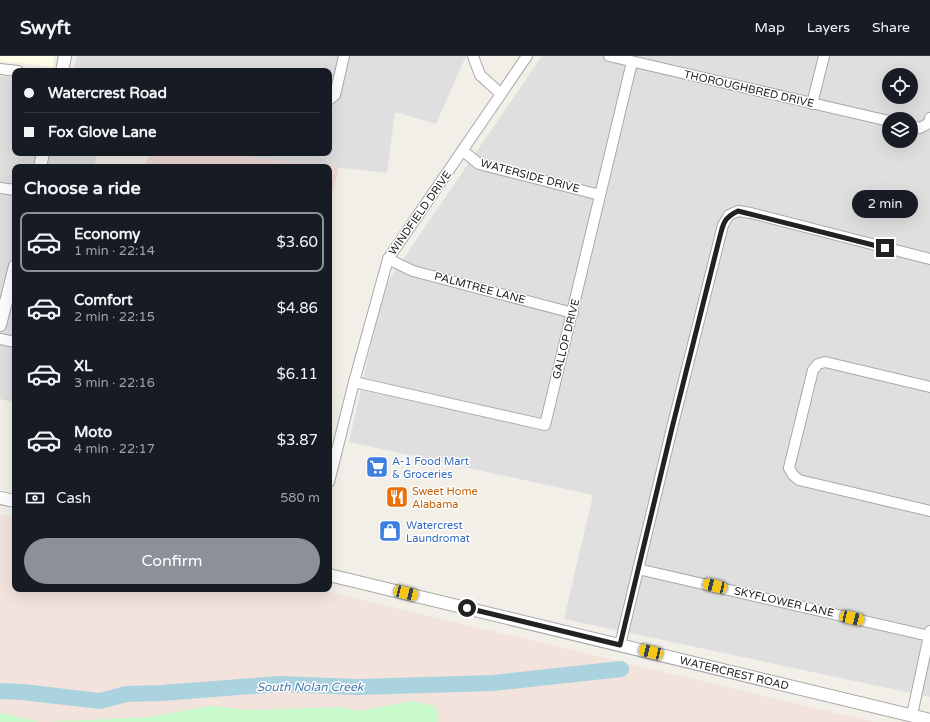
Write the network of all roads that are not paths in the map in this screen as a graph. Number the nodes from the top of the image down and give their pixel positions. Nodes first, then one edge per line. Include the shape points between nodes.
1 (65, 56) edge
2 (344, 56) edge
3 (473, 56) edge
4 (528, 56) edge
5 (609, 56) edge
6 (824, 56) edge
7 (632, 62) junction
8 (63, 68) edge
9 (0, 69) edge
10 (12, 70) edge
11 (501, 94) junction
12 (332, 98) edge
13 (812, 104) junction
14 (930, 118) edge
15 (882, 119) edge
16 (918, 128) edge
17 (463, 151) junction
18 (0, 188) edge
19 (12, 190) edge
20 (600, 195) junction
21 (388, 259) junction
22 (930, 259) edge
23 (12, 278) edge
24 (573, 313) junction
25 (0, 325) edge
26 (0, 339) edge
27 (12, 341) edge
28 (354, 382) junction
29 (930, 387) edge
30 (332, 470) edge
31 (0, 498) edge
32 (12, 500) edge
33 (930, 511) edge
34 (638, 568) junction
35 (332, 576) edge
36 (929, 634) edge
37 (620, 645) junction
38 (912, 716) junction
39 (930, 720) edge

1 - 8 street
2 - 12 street via 335,95
3 - 11 street via 480,75
4 - 11 street, WINDFIELD DRIVE
5 - 7 street, THOROUGHBRED DRIVE
6 - 13 street
7 - 13 street, THOROUGHBRED DRIVE
7 - 20 street, GALLOP DRIVE
9 - 10 street
11 - 17 street, WINDFIELD DRIVE
13 - 15 street, THOROUGHBRED DRIVE
14 - 16 street via 929,123
17 - 20 street, WATERSIDE DRIVE via 479,164
17 - 21 street, WINDFIELD DRIVE
18 - 19 street
20 - 24 street, GALLOP DRIVE
21 - 24 street, PALMTREE LANE via 413,271
21 - 28 street, WINDFIELD DRIVE
22 - 34 street via 744,212 738,211 729,216 723,225
23 - 25 street
24 - 28 street, GALLOP DRIVE via 545,425
26 - 27 street
28 - 30 street, WINDFIELD DRIVE
29 - 33 street via 825,362 818,364 813,370 789,468 792,475 800,480
31 - 32 street
34 - 36 street, SKYFLOWER LANE
34 - 37 street
35 - 37 street, WATERCREST ROAD
36 - 38 street
37 - 38 street, WATERCREST ROAD
38 - 39 street, WATERCREST ROAD

